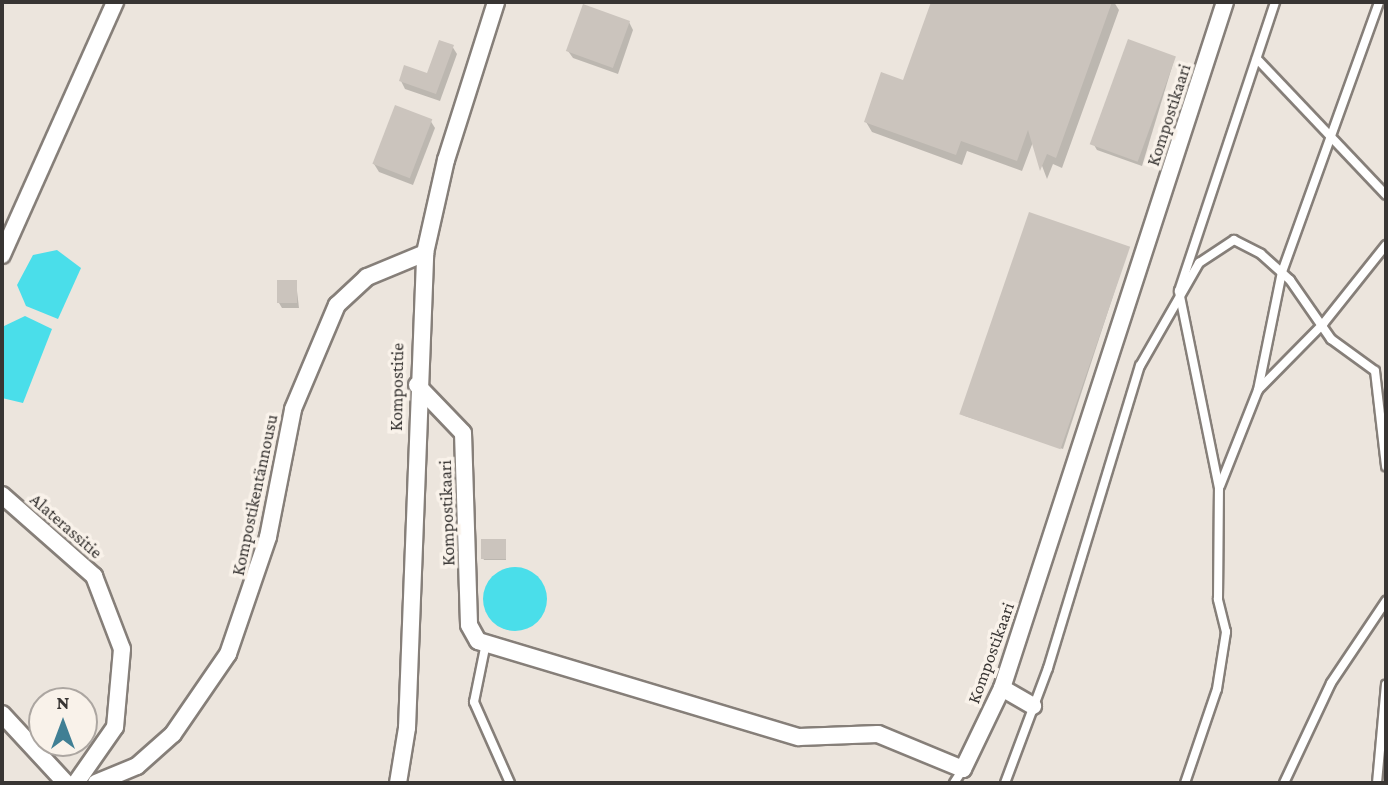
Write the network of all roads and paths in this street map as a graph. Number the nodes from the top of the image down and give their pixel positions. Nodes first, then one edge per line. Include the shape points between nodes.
1 (115, 2) edge
2 (496, 2) edge
3 (1225, 2) edge
4 (1275, 2) edge
5 (1379, 2) edge
6 (1257, 59) junction
7 (1330, 136) junction
8 (1386, 195) edge
9 (1386, 244) edge
10 (425, 253) junction
11 (2, 255) edge
12 (1282, 272) junction
13 (1179, 291) junction
14 (1323, 324) junction
15 (417, 386) junction
16 (1258, 390) junction
17 (1386, 449) edge
18 (1386, 466) edge
19 (1219, 488) junction
20 (2, 495) edge
21 (1386, 601) edge
22 (486, 643) junction
23 (1386, 684) edge
24 (1002, 688) junction
25 (1033, 706) junction
26 (2, 714) edge
27 (963, 769) junction
28 (65, 783) edge
29 (76, 783) edge
30 (96, 783) edge
31 (398, 783) edge
32 (510, 783) edge
33 (954, 783) edge
34 (1004, 783) edge
35 (1185, 783) edge
36 (1284, 783) edge
37 (1377, 783) edge

1 - 11 street
2 - 10 street, Kompostitie via 446,160
3 - 24 street, Kompostikaari
4 - 6 lane
5 - 7 lane
6 - 7 lane
6 - 13 lane
7 - 8 lane
7 - 12 lane
9 - 14 lane
10 - 15 street, Kompostitie
10 - 30 street, Kompostikentännousu via 367,276 337,306 293,409 268,537 228,654 173,734 136,766
12 - 13 lane via 1234,240 1199,263
12 - 14 lane
12 - 16 lane
13 - 19 lane
13 - 25 lane via 1140,366
14 - 16 lane
14 - 17 lane via 1331,339 1375,371
15 - 22 street, Kompostikaari via 463,433 469,625
15 - 31 street, Kompostitie via 407,728
16 - 19 lane
17 - 18 lane
19 - 35 lane via 1219,598 1227,632 1217,689
20 - 29 street, Alaterassitie via 94,576 122,649 115,727
21 - 36 lane via 1331,683
22 - 27 street via 799,737 878,734
22 - 32 lane via 474,702 483,735
23 - 37 lane
24 - 25 street
24 - 27 street, Kompostikaari
25 - 34 lane
26 - 28 street
27 - 33 lane

